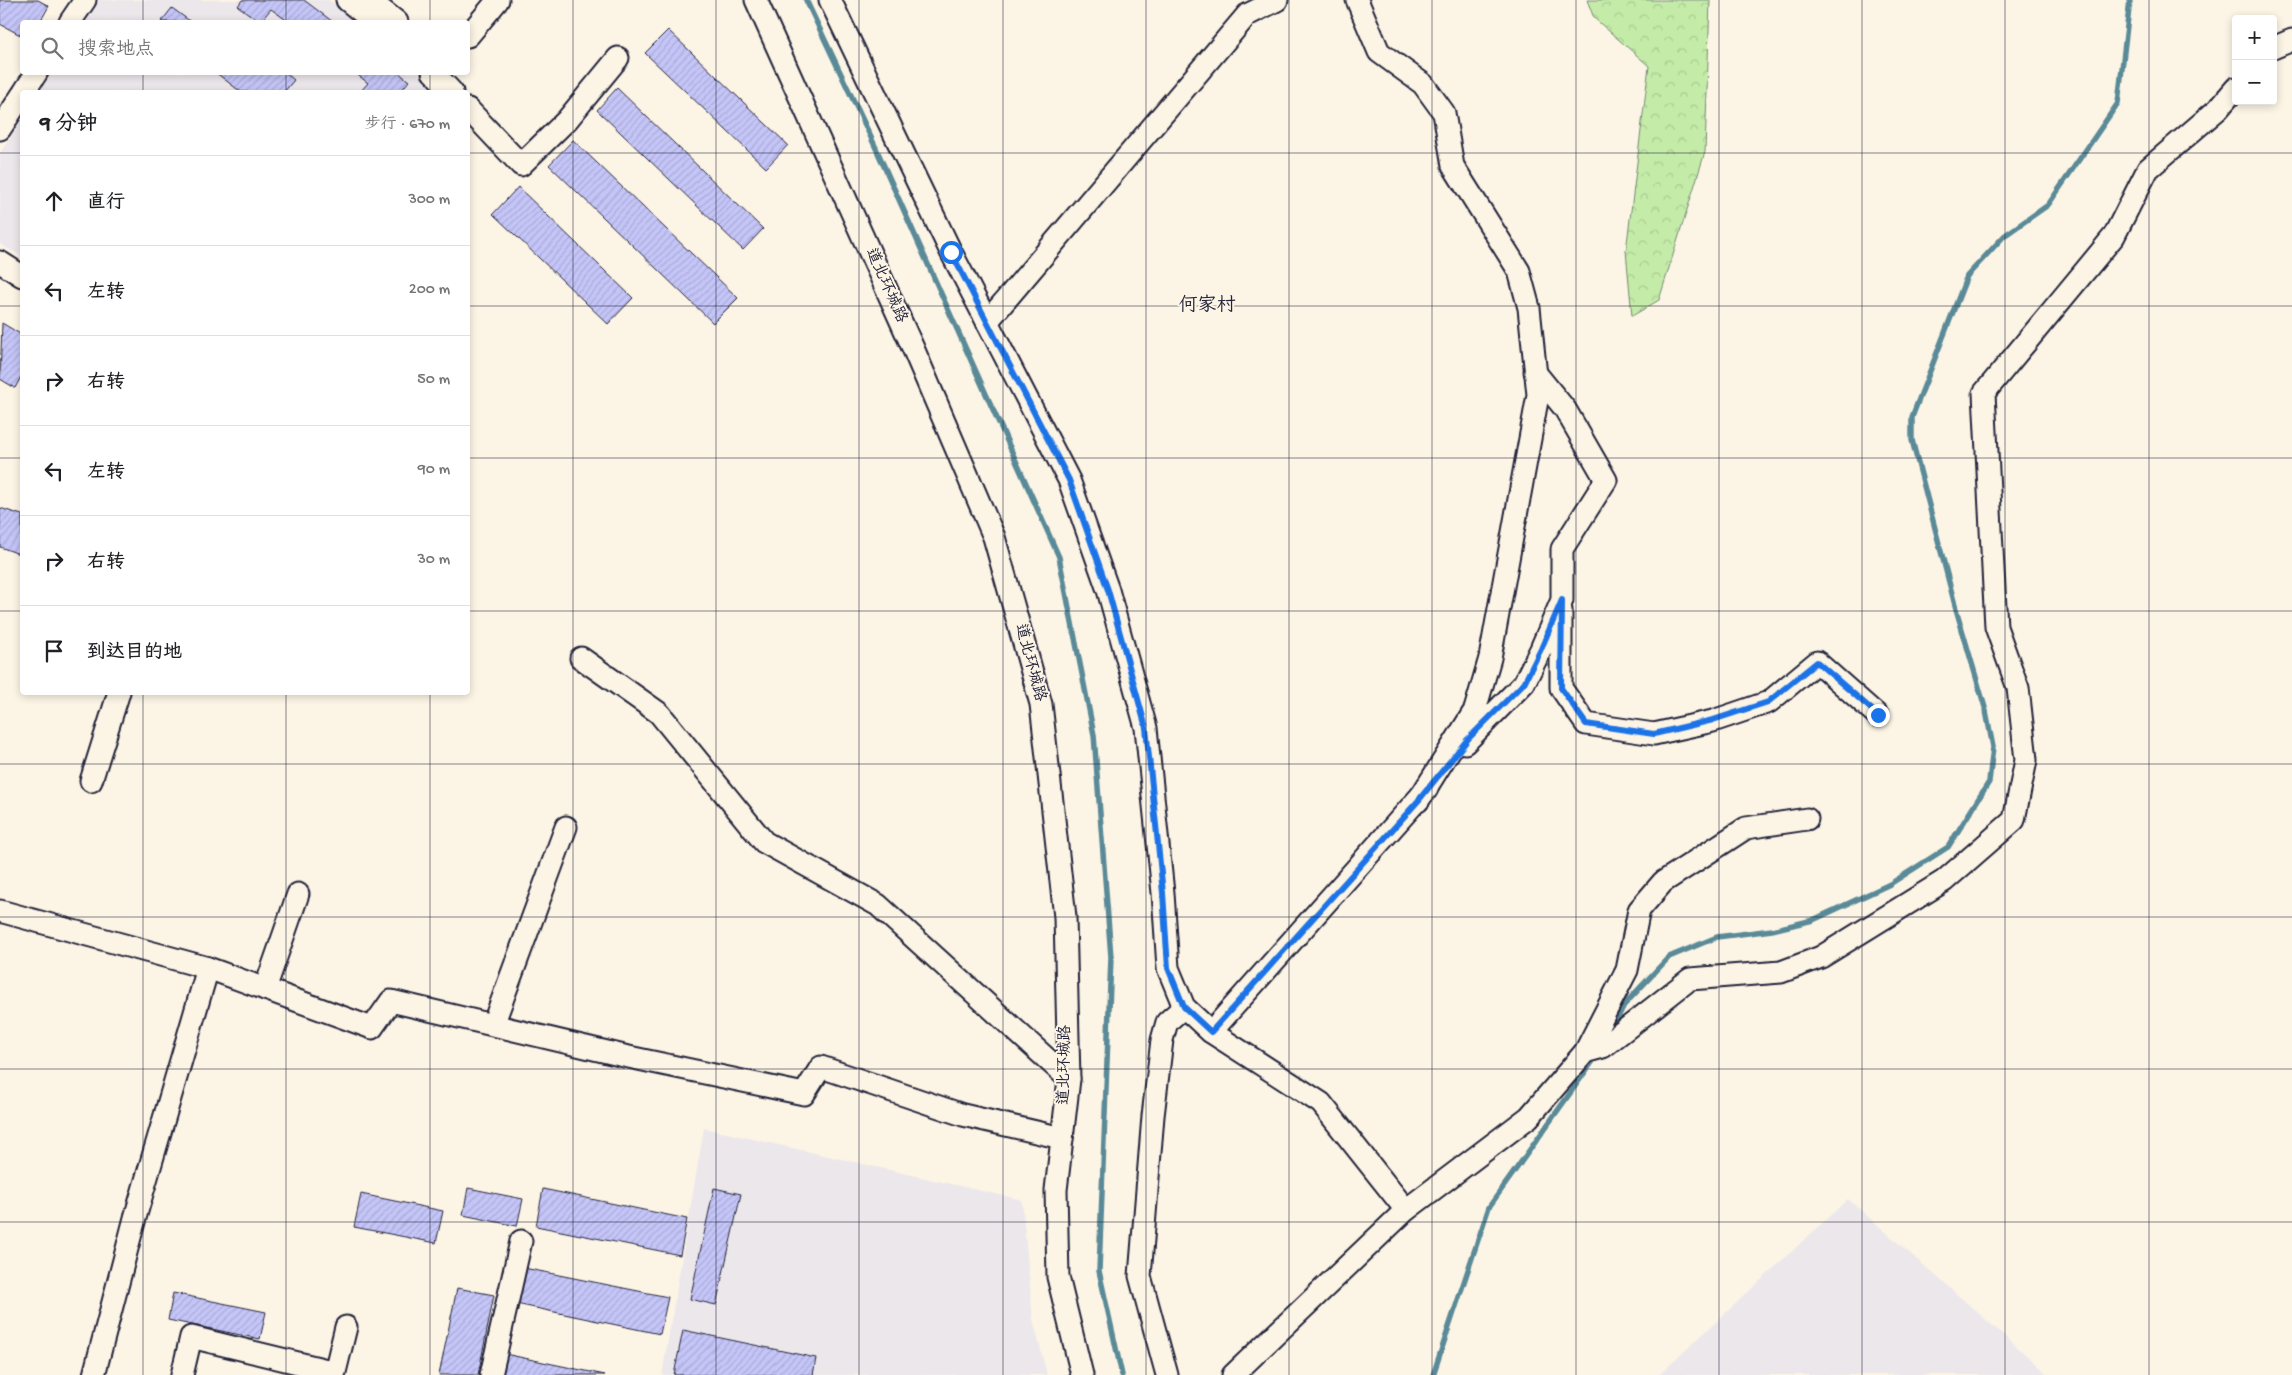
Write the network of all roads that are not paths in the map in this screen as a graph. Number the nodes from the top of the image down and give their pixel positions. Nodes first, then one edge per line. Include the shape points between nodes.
1 (84, 0) edge
2 (347, 0) edge
3 (369, 0) edge
4 (498, 0) edge
5 (756, 0) edge
6 (830, 0) edge
7 (1277, 0) edge
8 (1357, 0) edge
9 (71, 20) edge
10 (372, 20) edge
11 (394, 20) edge
12 (470, 34) edge
13 (2292, 40) edge
14 (2277, 46) edge
15 (618, 58) dead end
16 (35, 75) edge
17 (436, 75) edge
18 (26, 90) edge
19 (450, 90) edge
20 (2232, 93) edge
21 (20, 99) edge
22 (470, 111) edge
23 (0, 129) edge
24 (0, 262) edge
25 (20, 275) edge
26 (987, 322) junction
27 (1535, 372) junction
28 (1562, 600) junction
29 (581, 658) dead end
30 (118, 695) edge
31 (1878, 715) dead end
32 (91, 781) dead end
33 (1418, 801) junction
34 (1807, 819) dead end
35 (566, 827) dead end
36 (298, 894) dead end
37 (0, 911) edge
38 (208, 968) junction
39 (264, 989) junction
40 (1184, 1007) junction
41 (493, 1025) junction
42 (1211, 1032) junction
43 (1585, 1052) junction
44 (1069, 1079) junction
45 (1062, 1138) junction
46 (1406, 1210) junction
47 (521, 1241) dead end
48 (346, 1327) dead end
49 (94, 1375) edge
50 (182, 1375) edge
51 (491, 1375) edge
52 (1082, 1375) edge
53 (1167, 1375) edge
54 (1233, 1375) edge

1 - 9 street
2 - 10 street
3 - 11 street
4 - 12 street
5 - 44 street, 道北环城路 via 913,348 994,537 1042,704 1065,916
6 - 26 street
7 - 26 street via 1247,15
8 - 27 street via 1379,52 1423,84 1444,113 1453,166 1519,272 1529,308
13 - 14 street
15 - 22 street via 566,120 521,165
16 - 18 street
17 - 19 street
20 - 43 street via 2218,109 2148,169 2114,236 1984,393 1996,626 2018,688 2026,760 2014,820 1944,881 1821,957 1781,972 1690,979 1603,1047
21 - 23 street
24 - 25 street
26 - 40 street via 1069,480 1108,590 1146,728 1168,968
27 - 28 street via 1565,409 1606,480 1562,549
27 - 33 street via 1538,395 1490,658 1475,710
28 - 31 street via 1561,688 1586,724 1654,734 1713,720 1768,702 1817,662
28 - 33 street via 1524,683 1468,739
29 - 44 street via 659,713 764,842 878,905
30 - 32 street
33 - 42 street
34 - 43 street via 1746,828 1663,882 1640,910 1627,970
35 - 41 street
36 - 39 street
37 - 38 street
38 - 39 street
38 - 49 street via 135,1218
39 - 41 street via 372,1028 391,1001
40 - 42 street
40 - 53 street via 1167,1022 1162,1040 1140,1276
41 - 45 street via 804,1094 821,1067 963,1115
42 - 46 street via 1321,1103
43 - 46 street via 1529,1117
44 - 45 street, 道北环城路
45 - 52 street, 道北环城路 via 1056,1190 1058,1277
46 - 54 street
47 - 51 street
48 - 50 street via 335,1372 191,1337

